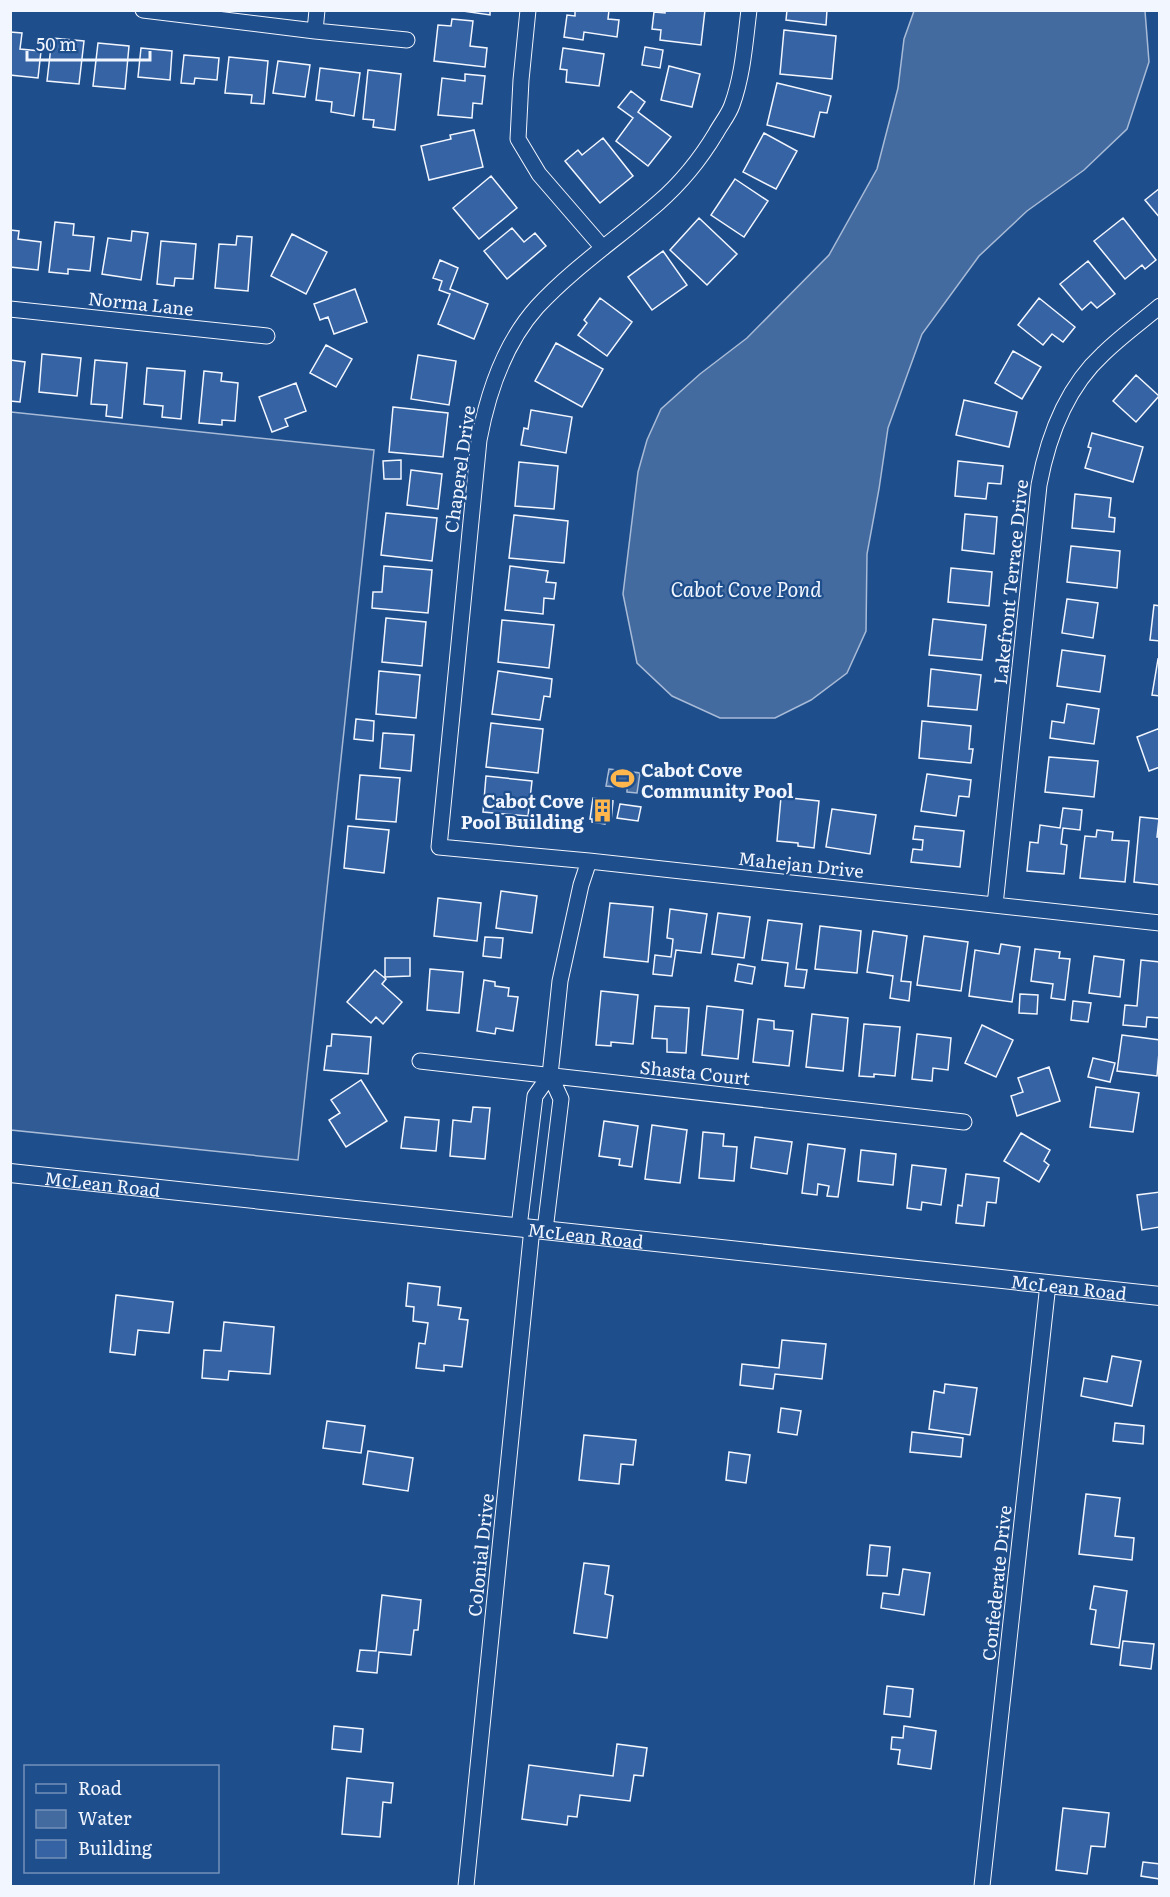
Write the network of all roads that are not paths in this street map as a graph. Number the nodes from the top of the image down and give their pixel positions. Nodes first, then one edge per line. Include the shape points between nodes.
1 (143, 10) edge
2 (317, 10) edge
3 (528, 10) edge
4 (749, 10) edge
5 (315, 31) junction
6 (407, 40) dead end
7 (603, 248) junction
8 (1160, 306) edge
9 (10, 309) edge
10 (267, 336) dead end
11 (438, 847) joint
12 (589, 861) junction
13 (995, 905) junction
14 (1160, 923) edge
15 (420, 1061) dead end
16 (550, 1075) junction
17 (964, 1122) dead end
18 (10, 1173) edge
19 (532, 1228) junction
20 (1048, 1284) junction
21 (1160, 1296) edge
22 (466, 1887) edge
23 (982, 1887) edge

1 - 5 street
2 - 5 street
3 - 7 street via 518,139 539,174
4 - 7 street, Chaperel Drive via 732,106 708,146 659,202
5 - 6 street
7 - 11 street, Chaperel Drive via 535,309 502,362 484,414
8 - 13 street, Lakefront Terrace Drive via 1101,355 1079,382 1062,409 1048,445 1039,485
9 - 10 street, Norma Lane
11 - 12 street, Mahejan Drive
12 - 13 street, Mahejan Drive
12 - 16 street via 560,981
13 - 14 street, Mahejan Drive
15 - 16 street, Shasta Court
16 - 17 street, Shasta Court
16 - 19 street via 535,1096
16 - 19 street via 561,1099
18 - 19 street, McLean Road
19 - 20 street, McLean Road
19 - 22 street, Colonial Drive
20 - 21 street, McLean Road
20 - 23 street, Confederate Drive

